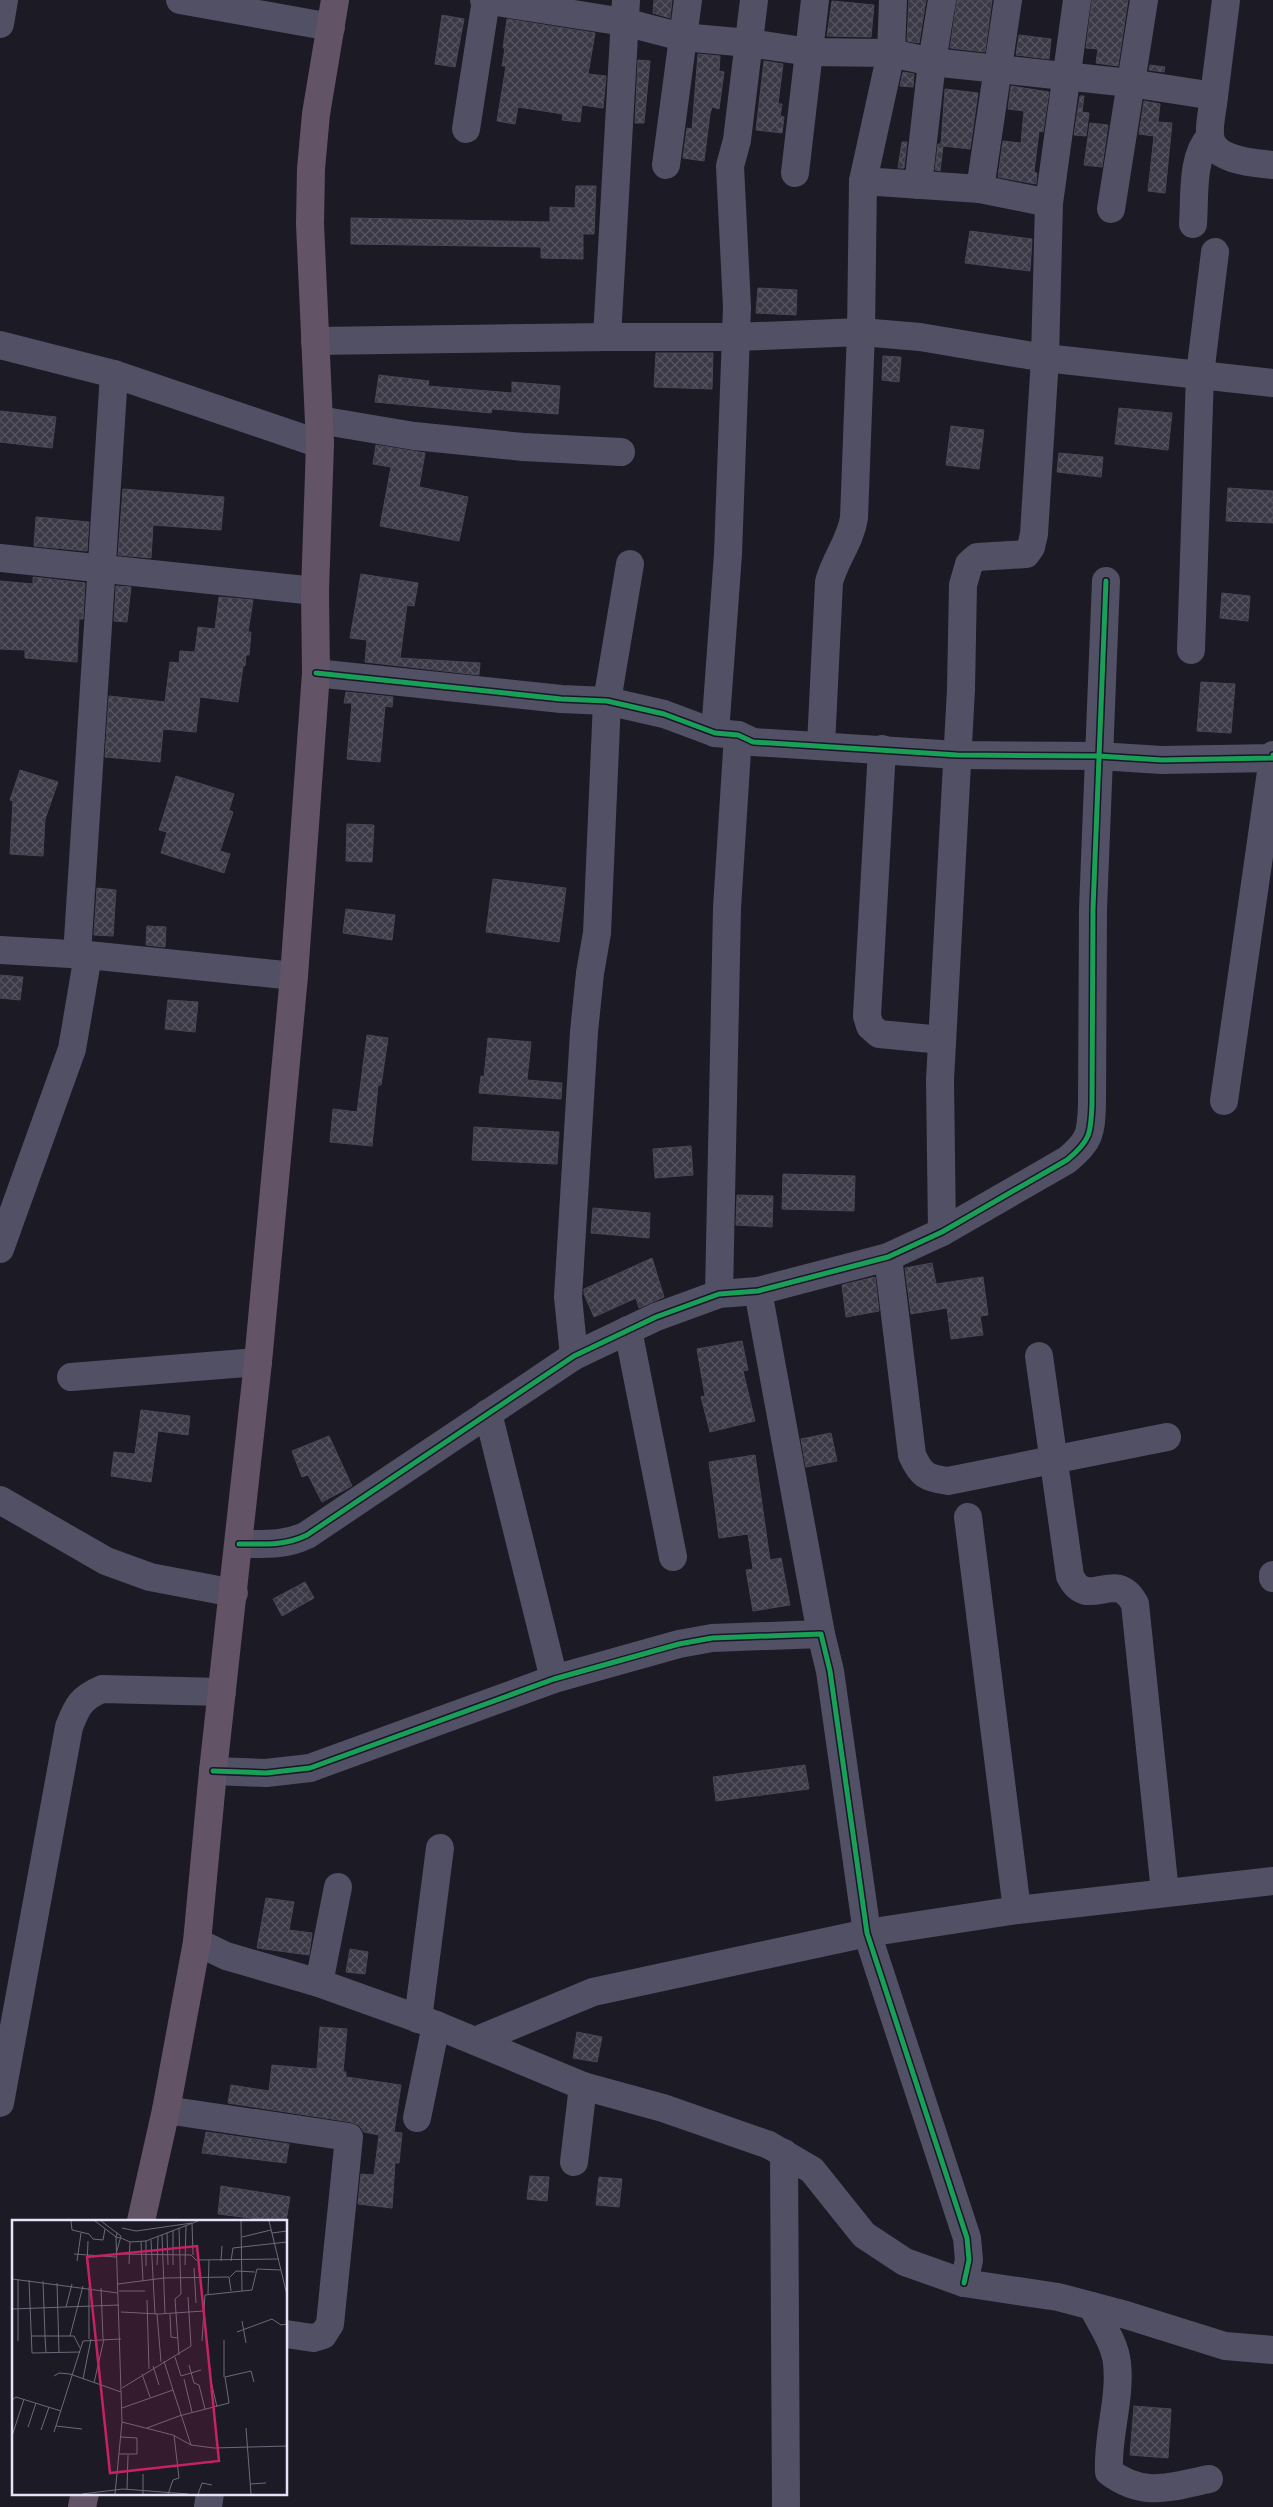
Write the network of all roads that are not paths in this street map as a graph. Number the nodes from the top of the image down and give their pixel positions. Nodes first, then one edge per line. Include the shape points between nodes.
1 (4, 0) edge
2 (180, 0) edge
3 (335, 0) edge
4 (485, 0) edge
5 (688, 0) edge
6 (754, 0) edge
7 (815, 0) edge
8 (893, 0) edge
9 (942, 0) edge
10 (1008, 0) edge
11 (1077, 0) edge
12 (1144, 0) edge
13 (1226, 0) edge
14 (625, 11) edge
15 (0, 24) edge
16 (331, 27) junction
17 (682, 37) junction
18 (749, 43) junction
19 (810, 52) junction
20 (891, 53) junction
21 (932, 62) junction
22 (997, 68) junction
23 (1066, 76) junction
24 (1130, 82) junction
25 (1214, 96) junction
26 (466, 129) dead end
27 (1210, 137) junction
28 (666, 165) dead end
29 (1273, 165) edge
30 (795, 174) dead end
31 (863, 181) junction
32 (918, 185) junction
33 (980, 189) junction
34 (1049, 203) junction
35 (1111, 209) dead end
36 (1193, 224) dead end
37 (1215, 252) dead end
38 (861, 332) junction
39 (607, 337) junction
40 (736, 337) junction
41 (315, 341) junction
42 (0, 345) edge
43 (1045, 358) junction
44 (114, 374) junction
45 (1200, 374) junction
46 (1273, 383) edge
47 (320, 432) junction
48 (621, 452) dead end
49 (0, 558) edge
50 (630, 564) dead end
51 (103, 568) junction
52 (1106, 582) dead end
53 (315, 591) junction
54 (1191, 650) dead end
55 (316, 673) junction
56 (607, 701) junction
57 (726, 734) junction
58 (821, 745) junction
59 (882, 749) junction
60 (957, 755) junction
61 (1098, 756) junction
62 (1273, 757) edge
63 (0, 950) edge
64 (83, 955) junction
65 (294, 976) junction
66 (942, 1040) junction
67 (1224, 1101) dead end
68 (942, 1232) junction
69 (0, 1249) edge
70 (888, 1257) junction
71 (758, 1291) junction
72 (719, 1294) junction
73 (628, 1330) junction
74 (574, 1356) junction
75 (1039, 1356) dead end
76 (258, 1362) junction
77 (71, 1377) dead end
78 (488, 1412) junction
79 (1167, 1437) dead end
80 (1054, 1459) junction
81 (0, 1500) edge
82 (968, 1517) dead end
83 (239, 1544) junction
84 (673, 1557) dead end
85 (234, 1594) junction
86 (821, 1634) junction
87 (554, 1679) junction
88 (222, 1692) junction
89 (213, 1771) junction
90 (440, 1848) dead end
91 (1273, 1881) edge
92 (338, 1886) dead end
93 (1165, 1892) junction
94 (1017, 1910) junction
95 (867, 1933) junction
96 (197, 1942) junction
97 (319, 1983) junction
98 (427, 2022) junction
99 (475, 2040) junction
100 (584, 2086) junction
101 (0, 2103) edge
102 (166, 2110) junction
103 (417, 2118) dead end
104 (784, 2153) junction
105 (574, 2162) dead end
106 (142, 2220) edge
107 (964, 2283) junction
108 (1092, 2306) junction
109 (288, 2334) edge
110 (1273, 2350) edge
111 (1209, 2478) dead end
112 (85, 2494) edge
113 (210, 2494) edge
114 (82, 2507) edge
115 (208, 2507) edge
116 (786, 2507) edge

1 - 15 street
2 - 16 street
3 - 16 highway
4 - 14 street
4 - 26 street
5 - 17 street
6 - 18 street
7 - 19 street
8 - 20 street
9 - 21 street
10 - 22 street
11 - 23 street
12 - 24 street
13 - 25 street
14 - 17 street
14 - 39 street
16 - 41 highway via 316,114 311,169
17 - 18 street
17 - 28 street
18 - 19 street
18 - 40 street via 737,140 730,166 737,281
19 - 20 street
19 - 30 street
20 - 21 street
20 - 31 street
21 - 22 street
21 - 32 street
22 - 23 street
22 - 33 street
23 - 24 street
23 - 34 street
24 - 25 street
24 - 35 street
25 - 27 street
27 - 29 street via 1215,147 1230,158
27 - 36 street via 1198,156
31 - 32 street
31 - 38 street
32 - 33 street
33 - 34 street
34 - 43 street
37 - 45 street
38 - 40 street
38 - 43 street via 920,337
38 - 58 street via 854,518 851,534 832,568 829,582
39 - 40 street
39 - 41 street
40 - 57 street via 728,554
41 - 47 highway
42 - 44 street
43 - 45 street
43 - 60 street via 1031,547 1026,554 977,557 965,573
44 - 47 street
44 - 51 street
45 - 46 street
45 - 54 street
47 - 48 street
47 - 53 highway
49 - 51 street
50 - 56 street
51 - 53 street
51 - 64 street
52 - 61 street
53 - 55 highway
55 - 56 street
55 - 65 highway
56 - 57 street via 664,714
56 - 74 street via 598,933 584,1032 568,1297
57 - 58 street via 752,742
57 - 72 street via 727,916
58 - 59 street
59 - 60 street
59 - 66 street via 867,1016 870,1026 879,1034
60 - 61 street
60 - 66 street
61 - 62 street via 1162,760
61 - 68 street via 1091,1127 1084,1146 1067,1160
62 - 67 street
63 - 64 street
64 - 65 street
64 - 69 street via 70,1056
65 - 76 highway
66 - 68 street
68 - 70 street
70 - 71 street
70 - 80 street via 912,1455 918,1469 930,1478 948,1481
71 - 72 street
71 - 86 street
72 - 73 street
73 - 74 street
73 - 84 street
74 - 78 street
75 - 80 street
76 - 77 street
76 - 83 highway
78 - 83 street via 296,1540 279,1544
78 - 87 street
79 - 80 street
80 - 93 street via 1070,1576 1074,1585 1089,1592 1123,1589 1136,1604
81 - 85 street via 106,1561 150,1577
82 - 94 street
83 - 85 highway
85 - 88 highway
86 - 87 street via 712,1638
86 - 95 street via 830,1671
87 - 89 street via 310,1768 266,1773
88 - 89 highway
88 - 101 street via 102,1689 87,1696 76,1709 69,1727
89 - 96 highway
90 - 98 street
91 - 93 street
92 - 97 street
93 - 94 street
94 - 95 street
95 - 99 street via 593,1992
95 - 107 street via 967,2238
96 - 97 street via 226,1956
96 - 102 highway
97 - 98 street
98 - 99 street
98 - 103 street
99 - 100 street
100 - 104 street via 672,2111
100 - 105 street
102 - 106 highway
102 - 109 street via 349,2137 330,2324 323,2335 313,2338
104 - 107 street via 812,2170 864,2235 881,2248 905,2262
104 - 116 street
107 - 108 street
108 - 110 street via 1226,2346
108 - 111 street via 1117,2363 1109,2472 1124,2484 1146,2489
112 - 114 highway
113 - 115 street

